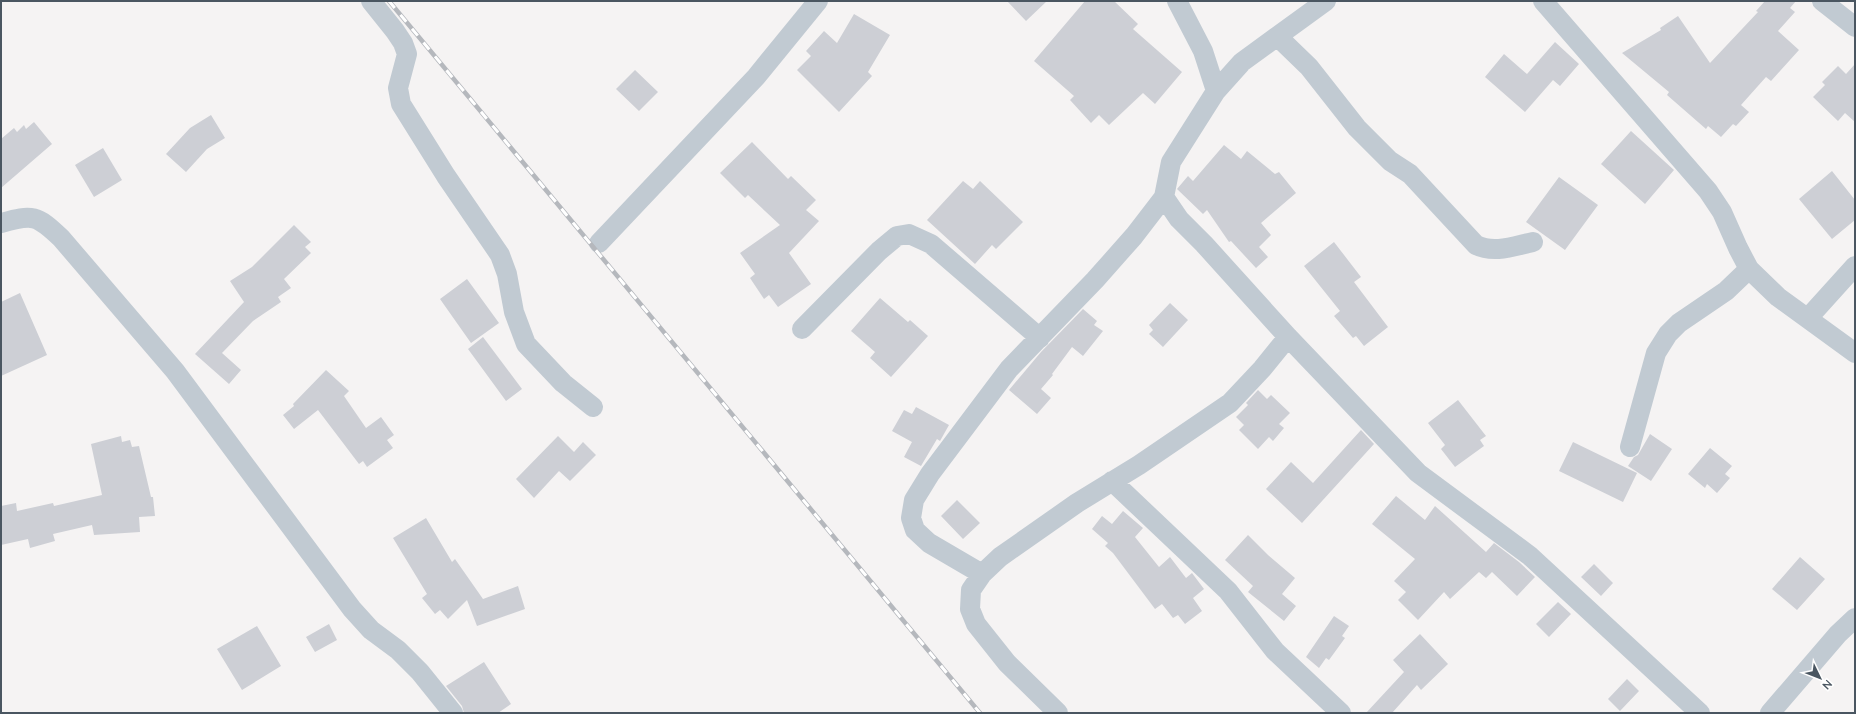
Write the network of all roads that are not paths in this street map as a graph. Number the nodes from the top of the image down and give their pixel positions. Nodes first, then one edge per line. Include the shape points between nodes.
1 (371, 1) edge
2 (818, 1) edge
3 (1177, 1) edge
4 (1326, 1) edge
5 (1543, 1) edge
6 (1822, 1) edge
7 (1855, 27) edge
8 (1278, 38) junction
9 (1216, 91) junction
10 (1164, 197) junction
11 (1, 223) edge
12 (1533, 242) dead end
13 (599, 243) dead end
14 (1855, 266) edge
15 (1749, 269) junction
16 (1808, 318) junction
17 (802, 329) dead end
18 (1288, 337) junction
19 (1040, 338) junction
20 (1855, 354) edge
21 (593, 407) dead end
22 (1630, 447) dead end
23 (1112, 481) junction
24 (982, 574) junction
25 (1855, 618) edge
26 (453, 713) edge
27 (1058, 713) edge
28 (1341, 713) edge
29 (1700, 713) edge
30 (1770, 713) edge

1 - 21 street via 395,31 407,54 398,88 401,104 500,255 507,274 514,312 526,344 563,383
2 - 13 street via 756,77
3 - 9 street via 1203,51
4 - 8 street
5 - 15 street via 1708,191 1722,212
6 - 7 street
8 - 9 street via 1242,62
8 - 12 street via 1309,67 1357,128 1390,161 1410,174 1476,245 1486,250 1496,250
9 - 10 street via 1171,162
10 - 18 street via 1179,219
10 - 19 street via 1129,242
11 - 26 street via 32,216 47,224 61,238 175,371 352,609 371,630 398,650 420,672
14 - 16 street
15 - 16 street via 1778,297
15 - 22 street via 1726,291 1679,323 1668,334 1656,353
16 - 20 street
17 - 19 street via 879,251 897,236 909,234 931,244
18 - 23 street via 1230,403
18 - 29 street via 1418,473 1530,556
19 - 24 street via 1005,375 930,474 914,500 911,518 915,530 930,543
23 - 24 street via 1076,503 1000,557
23 - 28 street via 1228,591 1275,651
24 - 27 street via 971,590 970,608 976,624 1007,663
25 - 30 street via 1838,634

